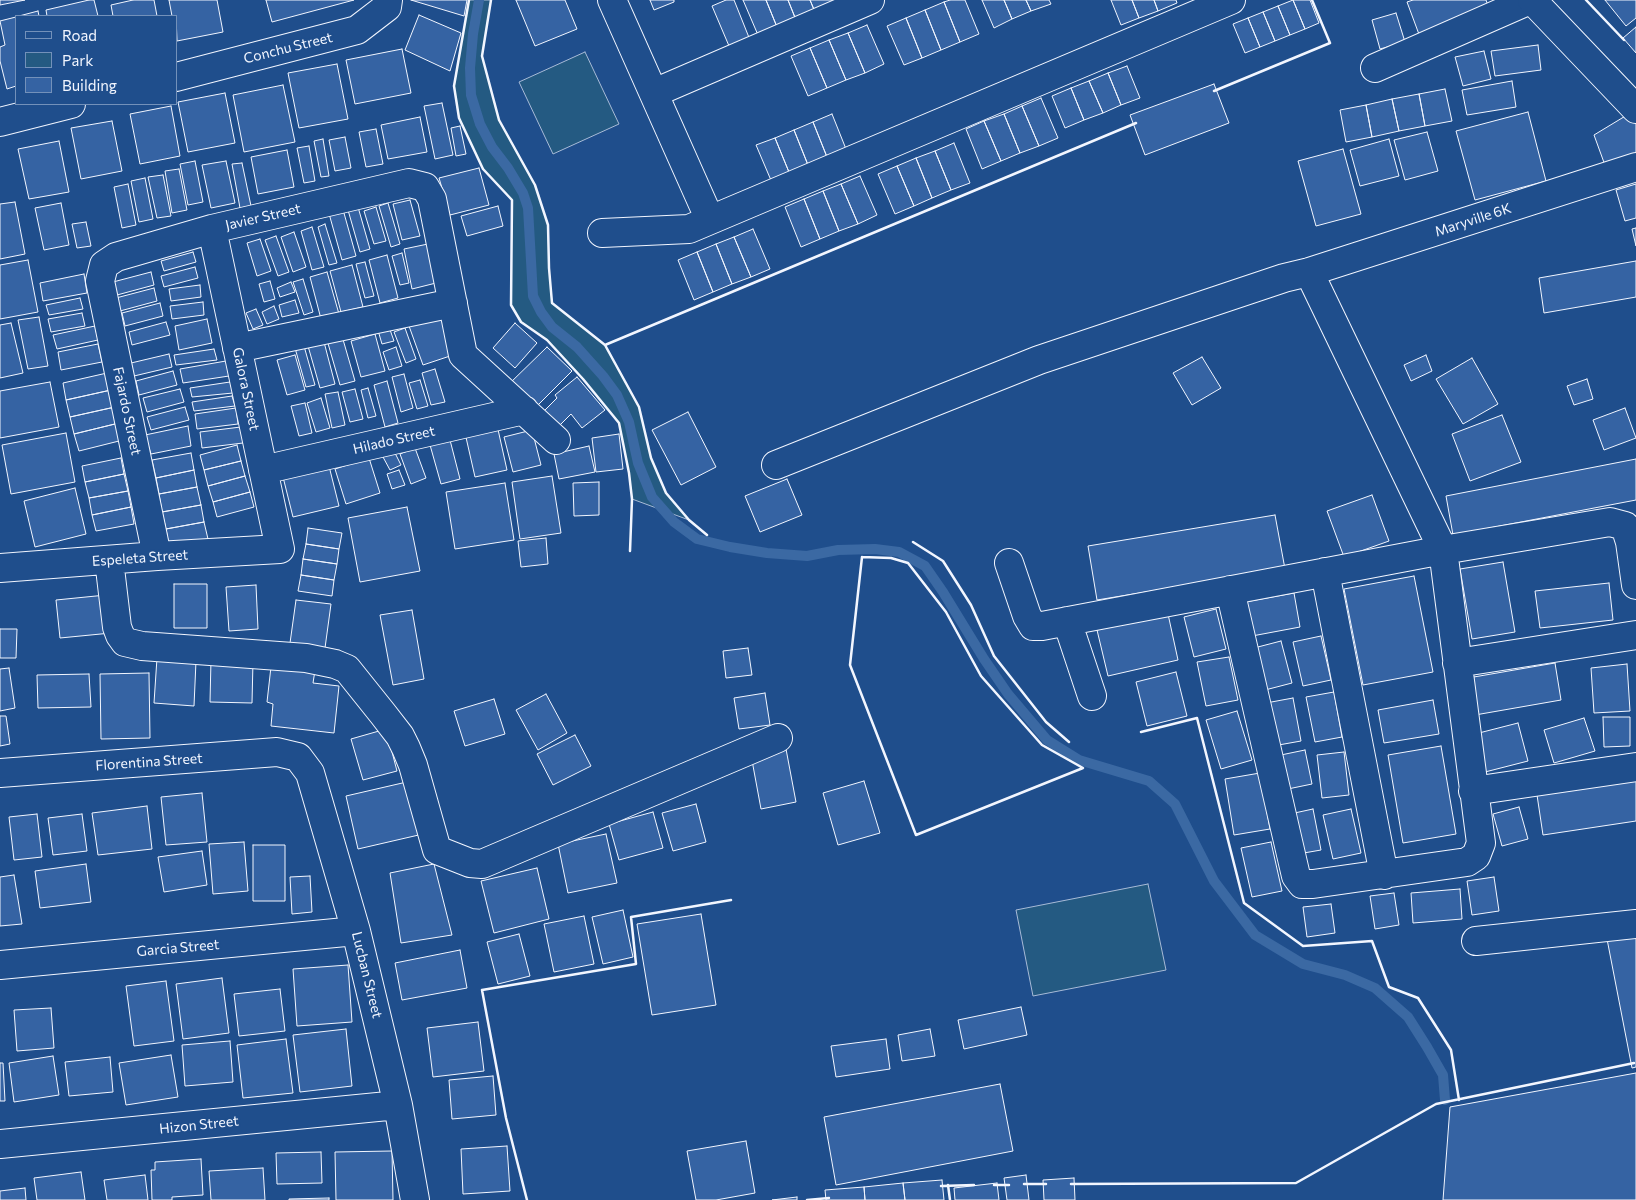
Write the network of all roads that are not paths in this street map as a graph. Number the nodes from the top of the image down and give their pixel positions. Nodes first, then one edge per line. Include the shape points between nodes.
1 (388, 0) edge
2 (612, 0) edge
3 (870, 0) edge
4 (1231, 0) edge
5 (1531, 0) edge
6 (1375, 68) dead end
7 (178, 76) edge
8 (654, 93) junction
9 (67, 105) edge
10 (1636, 109) edge
11 (0, 122) edge
12 (1636, 167) edge
13 (710, 220) junction
14 (212, 229) junction
15 (602, 234) dead end
16 (104, 266) joint
17 (1310, 272) junction
18 (453, 303) junction
19 (237, 348) junction
20 (524, 410) junction
21 (556, 440) dead end
22 (776, 465) dead end
23 (263, 470) junction
24 (280, 549) joint
25 (1443, 550) junction
26 (157, 556) junction
27 (109, 560) junction
28 (1010, 563) dead end
29 (0, 568) edge
30 (1325, 572) junction
31 (1636, 585) edge
32 (1230, 590) junction
33 (1067, 621) junction
34 (1636, 635) edge
35 (1457, 663) junction
36 (1092, 696) dead end
37 (778, 738) dead end
38 (298, 757) joint
39 (1636, 767) edge
40 (0, 773) edge
41 (1473, 791) junction
42 (1384, 875) junction
43 (1636, 924) edge
44 (356, 930) junction
45 (1476, 941) dead end
46 (0, 965) edge
47 (398, 1105) junction
48 (0, 1144) edge
49 (415, 1200) edge

1 - 7 street, Conchu Street via 386,7 357,30
2 - 8 street
3 - 8 street
4 - 13 street
5 - 6 street
5 - 10 street
8 - 13 street
9 - 11 street
12 - 17 street, Maryville 6K
13 - 15 street via 689,229
14 - 16 street, Javier Street via 116,257
14 - 18 street, Javier Street via 409,183 425,187 432,199
14 - 19 street, Galora Street
16 - 26 street, Fajardo Street via 100,281
17 - 22 street, Maryville 6K via 1040,360
17 - 25 street
18 - 19 street
18 - 20 street via 464,355
19 - 23 street, Galora Street
20 - 21 street
20 - 23 street, Hilado Street
23 - 24 street, Galora Street
24 - 26 street, Espeleta Street
25 - 30 street
25 - 31 street via 1610,522 1625,526
25 - 35 street
26 - 27 street, Espeleta Street
27 - 29 street, Espeleta Street
27 - 37 street via 117,627 125,642 306,658 347,670 400,736 413,765 437,850 470,864 482,864
28 - 33 street via 1033,626
30 - 32 street
30 - 42 street
32 - 33 street
32 - 42 street via 1296,876 1302,884 1308,884
33 - 36 street
34 - 35 street
35 - 41 street
38 - 40 street, Florentina Street via 277,752
38 - 44 street, Lucban Street via 310,774
39 - 41 street
41 - 42 street via 1481,843 1476,856 1467,862
43 - 45 street
44 - 46 street, Garcia Street
44 - 47 street, Lucban Street
47 - 48 street, Hizon Street
47 - 49 street, Lucban Street

